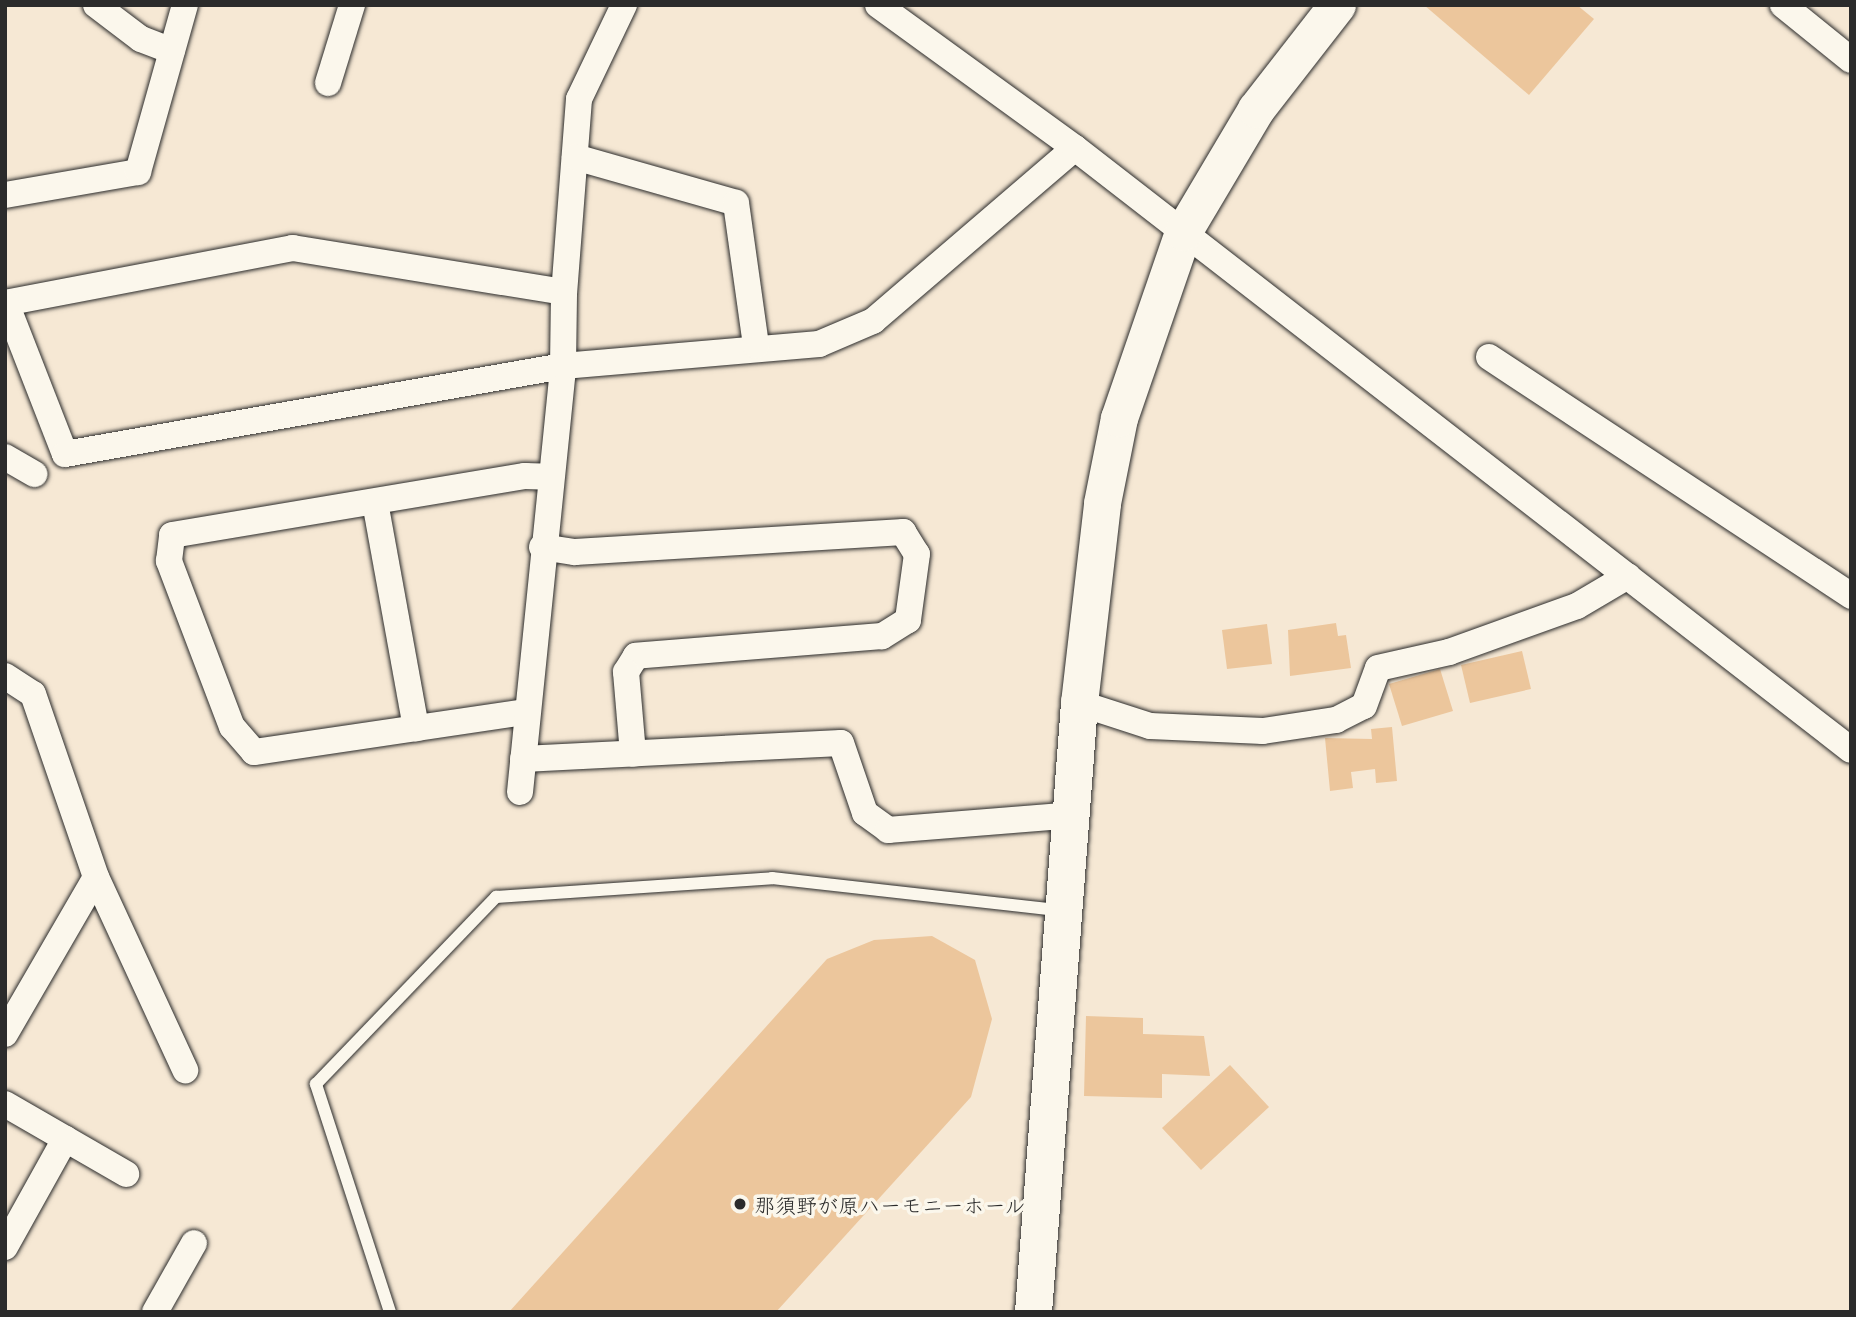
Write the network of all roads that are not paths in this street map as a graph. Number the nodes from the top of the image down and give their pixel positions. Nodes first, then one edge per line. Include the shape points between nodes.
1 (96, 5) edge
2 (185, 5) edge
3 (352, 5) edge
4 (624, 5) edge
5 (878, 5) edge
6 (1337, 5) edge
7 (1783, 5) edge
8 (172, 51) junction
9 (1851, 60) edge
10 (327, 83) dead end
11 (1075, 148) junction
12 (575, 157) junction
13 (5, 195) edge
14 (1183, 232) junction
15 (564, 292) junction
16 (757, 346) junction
17 (1489, 357) dead end
18 (564, 366) junction
19 (5, 457) edge
20 (34, 474) dead end
21 (549, 477) junction
22 (375, 502) junction
23 (542, 547) junction
24 (1628, 576) junction
25 (1851, 596) edge
26 (5, 677) edge
27 (1079, 703) junction
28 (524, 712) junction
29 (416, 728) junction
30 (1851, 750) edge
31 (633, 754) junction
32 (523, 759) junction
33 (520, 792) dead end
34 (1074, 815) junction
35 (96, 877) junction
36 (1066, 911) junction
37 (5, 1034) edge
38 (184, 1070) dead end
39 (5, 1104) edge
40 (65, 1139) junction
41 (126, 1174) dead end
42 (194, 1243) dead end
43 (5, 1247) edge
44 (155, 1312) edge
45 (390, 1312) edge
46 (1033, 1312) edge

1 - 8 street via 141,39
2 - 8 street
3 - 10 street
4 - 12 street via 579,99
5 - 11 street
6 - 14 street via 1256,109
7 - 9 street
8 - 13 street via 138,172
11 - 14 street
11 - 16 street via 873,321 819,344
12 - 15 street
12 - 16 street via 736,203
14 - 24 street
14 - 27 street via 1119,418 1102,503
15 - 18 street
15 - 18 street via 293,248 6,303 65,454
16 - 18 street
17 - 25 street
18 - 21 street
19 - 20 street
21 - 22 street
21 - 23 street
22 - 29 street
22 - 29 street via 172,536 169,561 232,727 254,752
23 - 28 street
23 - 31 street via 575,552 903,532 917,554 908,620 882,636 636,656 626,672
24 - 27 street via 1577,607 1449,652 1378,668 1364,706 1336,720 1263,731 1150,726
24 - 30 street
26 - 35 street via 33,694
27 - 34 street
28 - 29 street
28 - 32 street
31 - 32 street
31 - 34 street via 841,743 865,813 888,830
32 - 33 street
34 - 36 street
35 - 37 street
35 - 38 street
36 - 45 lane via 772,878 496,897 316,1084
36 - 46 street
39 - 40 street
40 - 41 street
40 - 43 street
42 - 44 street

